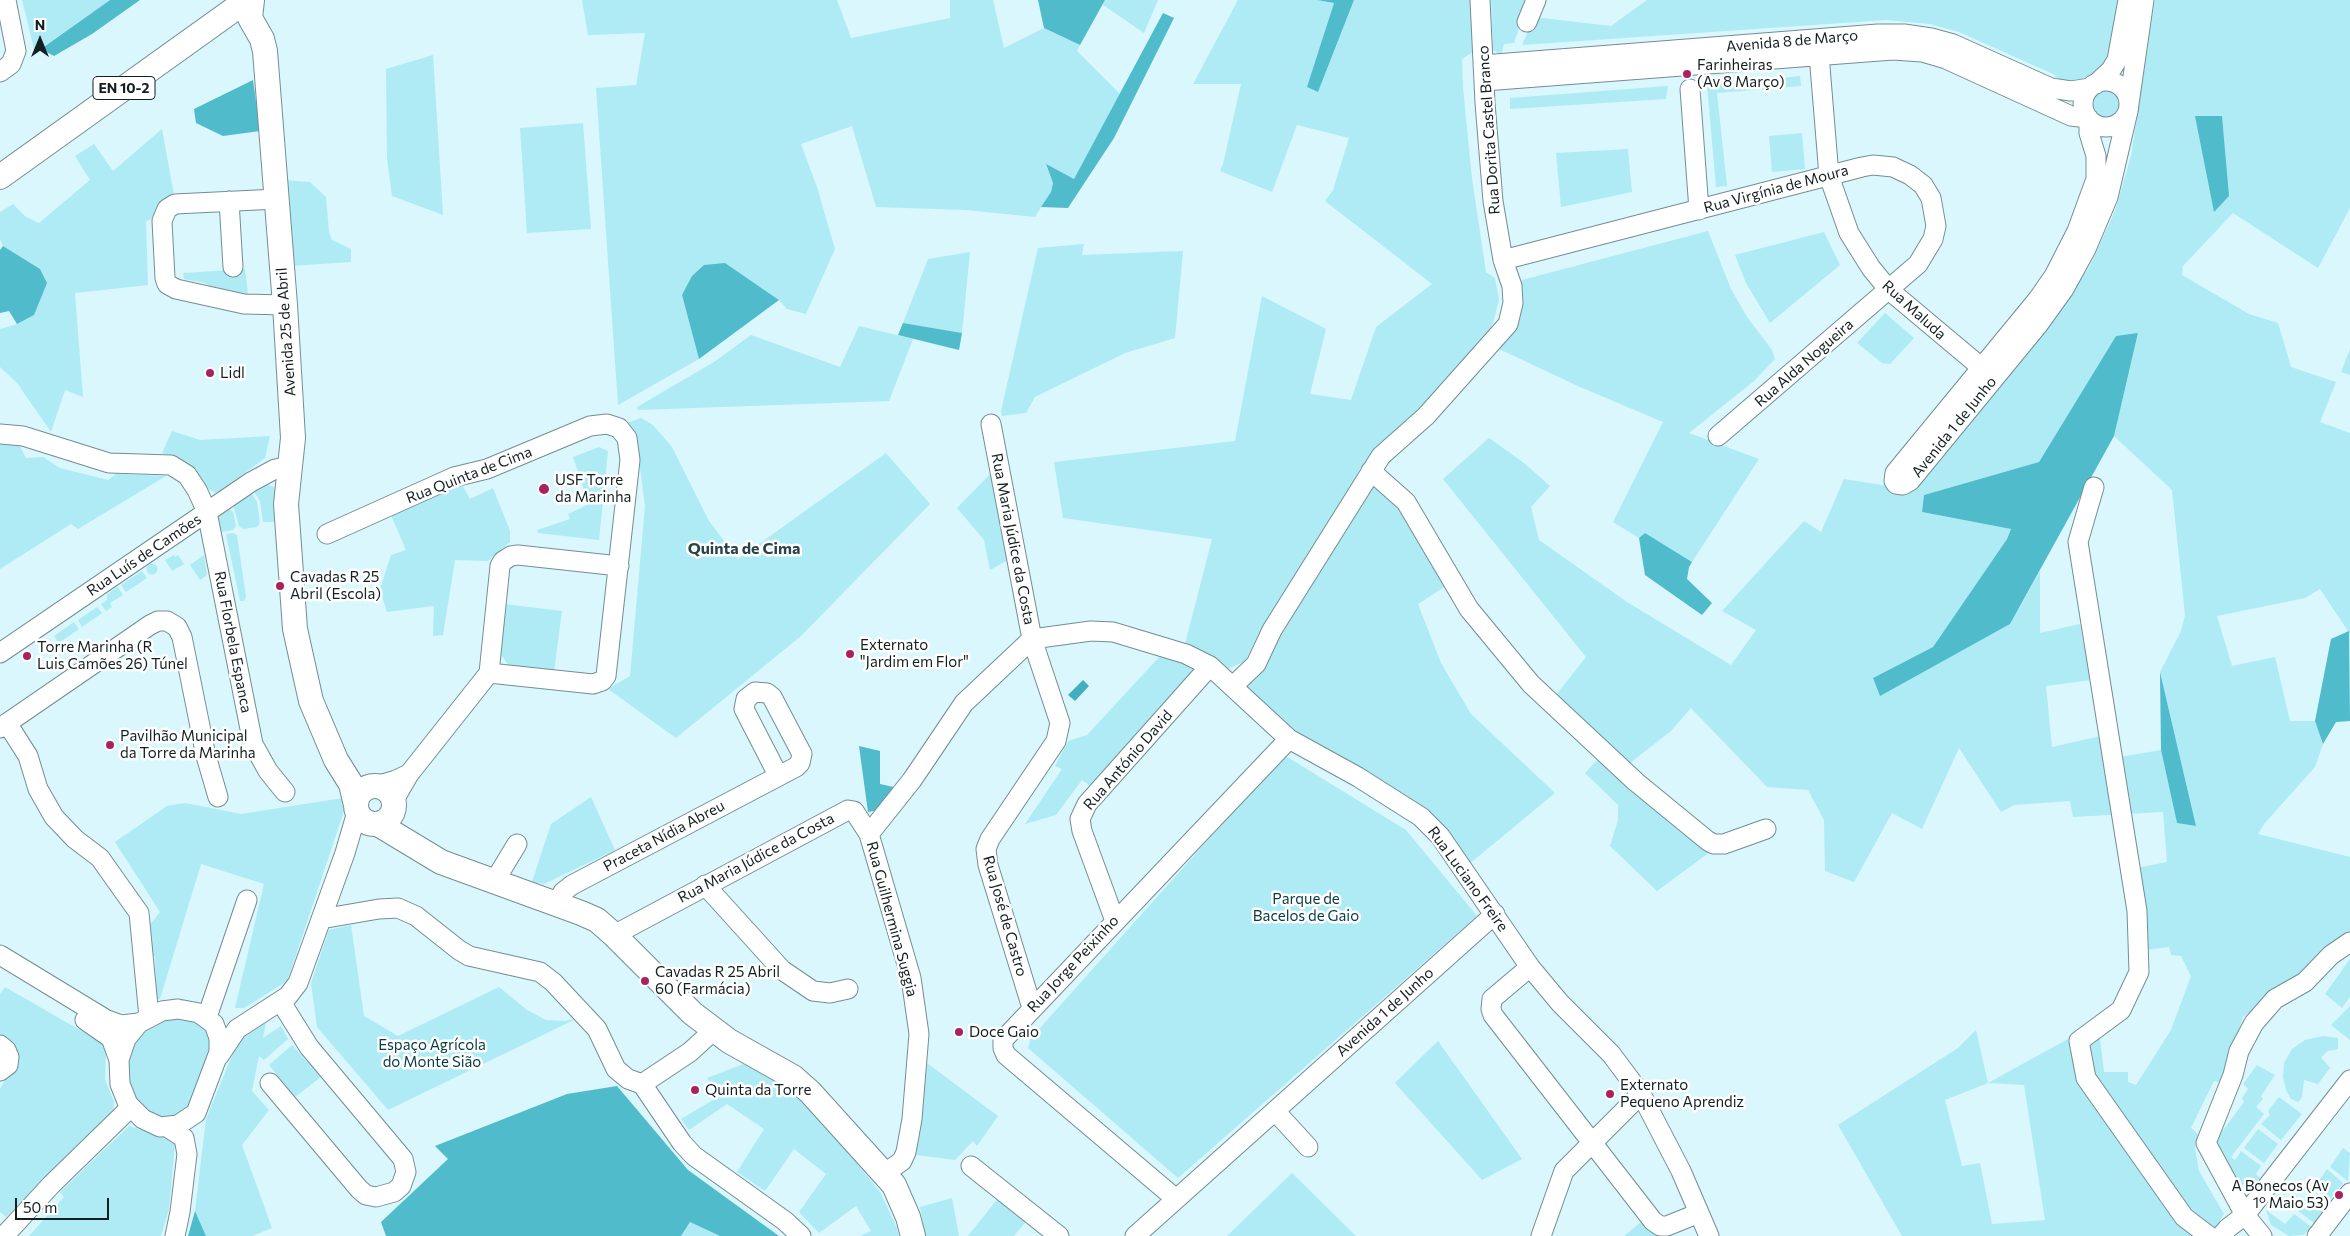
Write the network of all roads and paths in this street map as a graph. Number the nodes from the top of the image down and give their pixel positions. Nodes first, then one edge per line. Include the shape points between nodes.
1 (6, 0) edge
2 (247, 0) edge
3 (252, 0) edge
4 (1480, 0) edge
5 (1536, 0) edge
6 (2128, 0) edge
7 (2144, 0) edge
8 (1527, 22) dead end
9 (1818, 46) junction
10 (0, 72) edge
11 (1484, 73) junction
12 (2093, 86) junction
13 (1690, 89) dead end
14 (2129, 107) junction
15 (2088, 119) junction
16 (1830, 176) junction
17 (0, 177) edge
18 (277, 199) junction
19 (229, 201) junction
20 (1699, 210) junction
21 (1503, 260) junction
22 (234, 267) dead end
23 (1889, 290) junction
24 (285, 305) junction
25 (1982, 368) junction
26 (991, 424) dead end
27 (0, 434) edge
28 (1718, 436) dead end
29 (291, 466) junction
30 (1371, 470) junction
31 (2094, 486) dead end
32 (207, 512) junction
33 (327, 534) dead end
34 (619, 566) junction
35 (1032, 639) junction
36 (0, 653) edge
37 (1210, 666) junction
38 (489, 673) junction
39 (1233, 686) junction
40 (3, 725) edge
41 (1289, 739) junction
42 (778, 775) dead end
43 (285, 792) dead end
44 (384, 794) junction
45 (218, 797) dead end
46 (366, 816) junction
47 (1766, 829) dead end
48 (869, 834) junction
49 (517, 844) dead end
50 (485, 879) junction
51 (705, 885) junction
52 (247, 900) dead end
53 (556, 904) junction
54 (1495, 914) junction
55 (321, 919) junction
56 (1115, 921) junction
57 (614, 935) junction
58 (2350, 942) edge
59 (0, 955) edge
60 (1530, 967) junction
61 (0, 969) edge
62 (848, 989) dead end
63 (57, 996) junction
64 (281, 1002) junction
65 (1032, 1008) junction
66 (208, 1019) junction
67 (144, 1020) junction
68 (246, 1022) junction
69 (714, 1030) junction
70 (0, 1045) edge
71 (218, 1058) junction
72 (119, 1060) junction
73 (0, 1071) edge
74 (2350, 1080) edge
75 (270, 1083) dead end
76 (642, 1084) junction
77 (1641, 1094) junction
78 (200, 1106) junction
79 (131, 1107) junction
80 (1275, 1110) junction
81 (167, 1127) junction
82 (1592, 1142) junction
83 (1308, 1147) dead end
84 (188, 1154) junction
85 (971, 1166) dead end
86 (885, 1173) junction
87 (1176, 1199) junction
88 (2347, 1202) edge
89 (1699, 1214) junction
90 (2254, 1226) edge
91 (4, 1236) edge
92 (175, 1236) edge
93 (801, 1236) edge
94 (913, 1236) edge
95 (1058, 1236) edge
96 (1135, 1236) edge
97 (1541, 1236) edge
98 (1709, 1236) edge
99 (2209, 1236) edge
100 (2221, 1236) edge
101 (2273, 1236) edge
102 (2317, 1236) edge

1 - 10 street via 16,51 11,64
2 - 17 main road, EN 10-2
3 - 18 main road, Avenida 25 de Abril via 250,18 264,45
4 - 11 street, Rua Dorita Castel Branco
5 - 8 street
6 - 12 street via 2118,60
7 - 14 street, Avenida 1 de Junho
9 - 11 street, Avenida 8 de Março
9 - 12 street, Avenida 8 de Março via 1878,34 1904,34 1953,44 2051,88 2071,91
9 - 15 street, Avenida 8 de Março via 1922,52 1960,64 2071,116
9 - 16 street, Rua Maluda
11 - 21 street, Rua Dorita Castel Branco via 1493,201
12 - 14 street via 2116,83 2126,92
12 - 15 street via 2084,99
13 - 20 street
14 - 15 street via 2122,121 2111,127 2098,126
14 - 25 street, Avenida 1 de Junho via 2108,197 2086,249 2064,289 1910,480 1903,485 1896,484 1895,473
15 - 25 street, Avenida 1 de Junho via 2096,156 2096,179 2077,231 2054,276
16 - 20 street, Rua Virgínia de Moura
16 - 23 street, Rua Maluda via 1848,233
16 - 23 street, Rua Virgínia de Moura via 1873,165 1893,167 1923,185 1931,198 1936,226 1933,240 1918,264
18 - 19 street
18 - 24 main road, Avenida 25 de Abril
19 - 22 street
19 - 24 street via 175,204 167,209 162,220 167,284 176,289 244,304
20 - 21 street, Rua Virgínia de Moura
21 - 30 street, Rua Dorita Castel Branco via 1512,286 1513,303 1508,324 1426,416 1381,456
23 - 25 street, Rua Maluda
23 - 28 street, Rua Alda Nogueira
24 - 29 main road, Avenida 25 de Abril via 293,438
26 - 35 street, Rua Maria Júdice da Costa
27 - 32 street, Rua Florbela Espanca via 23,436 109,463 177,467 187,475
29 - 32 street, Rua Luís de Camões via 264,474
29 - 44 main road, Avenida 25 de Abril via 313,666 336,733 361,777
29 - 46 main road, Avenida 25 de Abril via 286,504 295,629 302,668 320,725
30 - 39 street, Rua Dorita Castel Branco via 1272,630 1256,664
30 - 47 street via 1406,502 1462,600 1525,677 1636,782 1714,844 1724,844
31 - 99 street via 2078,542 2137,911 2139,972 2121,1010 2079,1041 2086,1078 2184,1217
32 - 36 street, Rua Luís de Camões
32 - 43 street, Rua Florbela Espanca via 253,744
33 - 34 street, Rua Quinta de Cima via 454,477 487,469 590,426 607,424 619,428 627,438 630,453
34 - 38 street via 608,671 602,681 593,684
34 - 38 street via 518,555 506,558 500,566
35 - 37 street, Rua Luciano Freire via 1091,631 1113,632 1173,649
35 - 48 street, Rua Maria Júdice da Costa via 964,703 912,780
35 - 65 street, Rua José de Castro via 1060,723 1060,732 986,850
37 - 39 street, Rua Luciano Freire
37 - 56 street, Rua António David via 1087,804 1080,819
38 - 44 street via 409,774
39 - 41 street, Rua Luciano Freire
40 - 45 street via 150,625 167,621 182,637 206,756
40 - 67 street via 28,756 38,789 54,817 74,839 100,858 139,913
41 - 54 street, Rua Luciano Freire via 1421,817 1440,836
41 - 56 street, Rua Jorge Peixinho
42 - 53 street, Praceta Nídia Abreu via 572,885
44 - 46 main road via 362,791
44 - 46 main road via 390,818
44 - 50 main road, Avenida 25 de Abril via 408,827
46 - 50 main road, Avenida 25 de Abril via 441,862
46 - 55 street via 345,853
48 - 51 street, Rua Maria Júdice da Costa via 854,811 848,810
48 - 86 street, Rua Guilhermina Suggia via 911,978 920,1041 906,1152 902,1161
49 - 50 street
50 - 53 main road, Avenida 25 de Abril
51 - 57 street, Rua Maria Júdice da Costa
51 - 62 street via 782,970 813,991 830,993
52 - 66 street
53 - 57 main road, Avenida 25 de Abril via 597,920
54 - 60 street, Rua Luciano Freire
54 - 80 street, Avenida 1 de Junho
55 - 64 street via 298,983
55 - 76 street via 398,908 416,916 469,956 540,972 597,1029 616,1069 628,1079
56 - 65 street, Rua Jorge Peixinho
57 - 69 main road, Avenida 25 de Abril via 673,996
58 - 90 street via 2331,954 2306,982 2275,999 2254,1023 2239,1051 2206,1143
59 - 63 street
60 - 77 street, Rua Luciano Freire via 1560,1003 1611,1054
60 - 82 street via 1492,999 1490,1009
61 - 63 street
63 - 67 street via 115,1023 127,1026
63 - 72 street via 106,1034 114,1043
64 - 68 street
64 - 75 street via 309,1047 403,1159 406,1172 401,1186 376,1198 366,1195
65 - 87 street, Rua Jorge Peixinho via 1003,1040 1006,1055
66 - 67 street via 191,1010 178,1009 162,1011
66 - 68 street
66 - 71 street via 219,1038
67 - 72 street via 126,1038
68 - 71 street via 231,1036
69 - 76 street via 690,1052
69 - 86 main road, Avenida 25 de Abril via 793,1077
70 - 73 street via 9,1058 8,1065
71 - 78 street
72 - 79 street via 120,1084
74 - 90 street
76 - 93 street via 694,1156
77 - 82 street
77 - 89 street, Rua Luciano Freire via 1681,1171
78 - 81 street via 186,1121
78 - 84 street
79 - 81 street via 148,1122
79 - 91 street
80 - 83 street
80 - 87 street, Avenida 1 de Junho
81 - 84 street via 184,1138
82 - 89 street via 1660,1226 1678,1224
82 - 97 street via 1564,1171
84 - 92 street
85 - 95 street
86 - 94 main road, Avenida 25 de Abril via 901,1199
87 - 96 street, Avenida 1 de Junho
88 - 102 street
89 - 98 street, Rua Luciano Freire
90 - 100 street via 2228,1228
90 - 101 street

